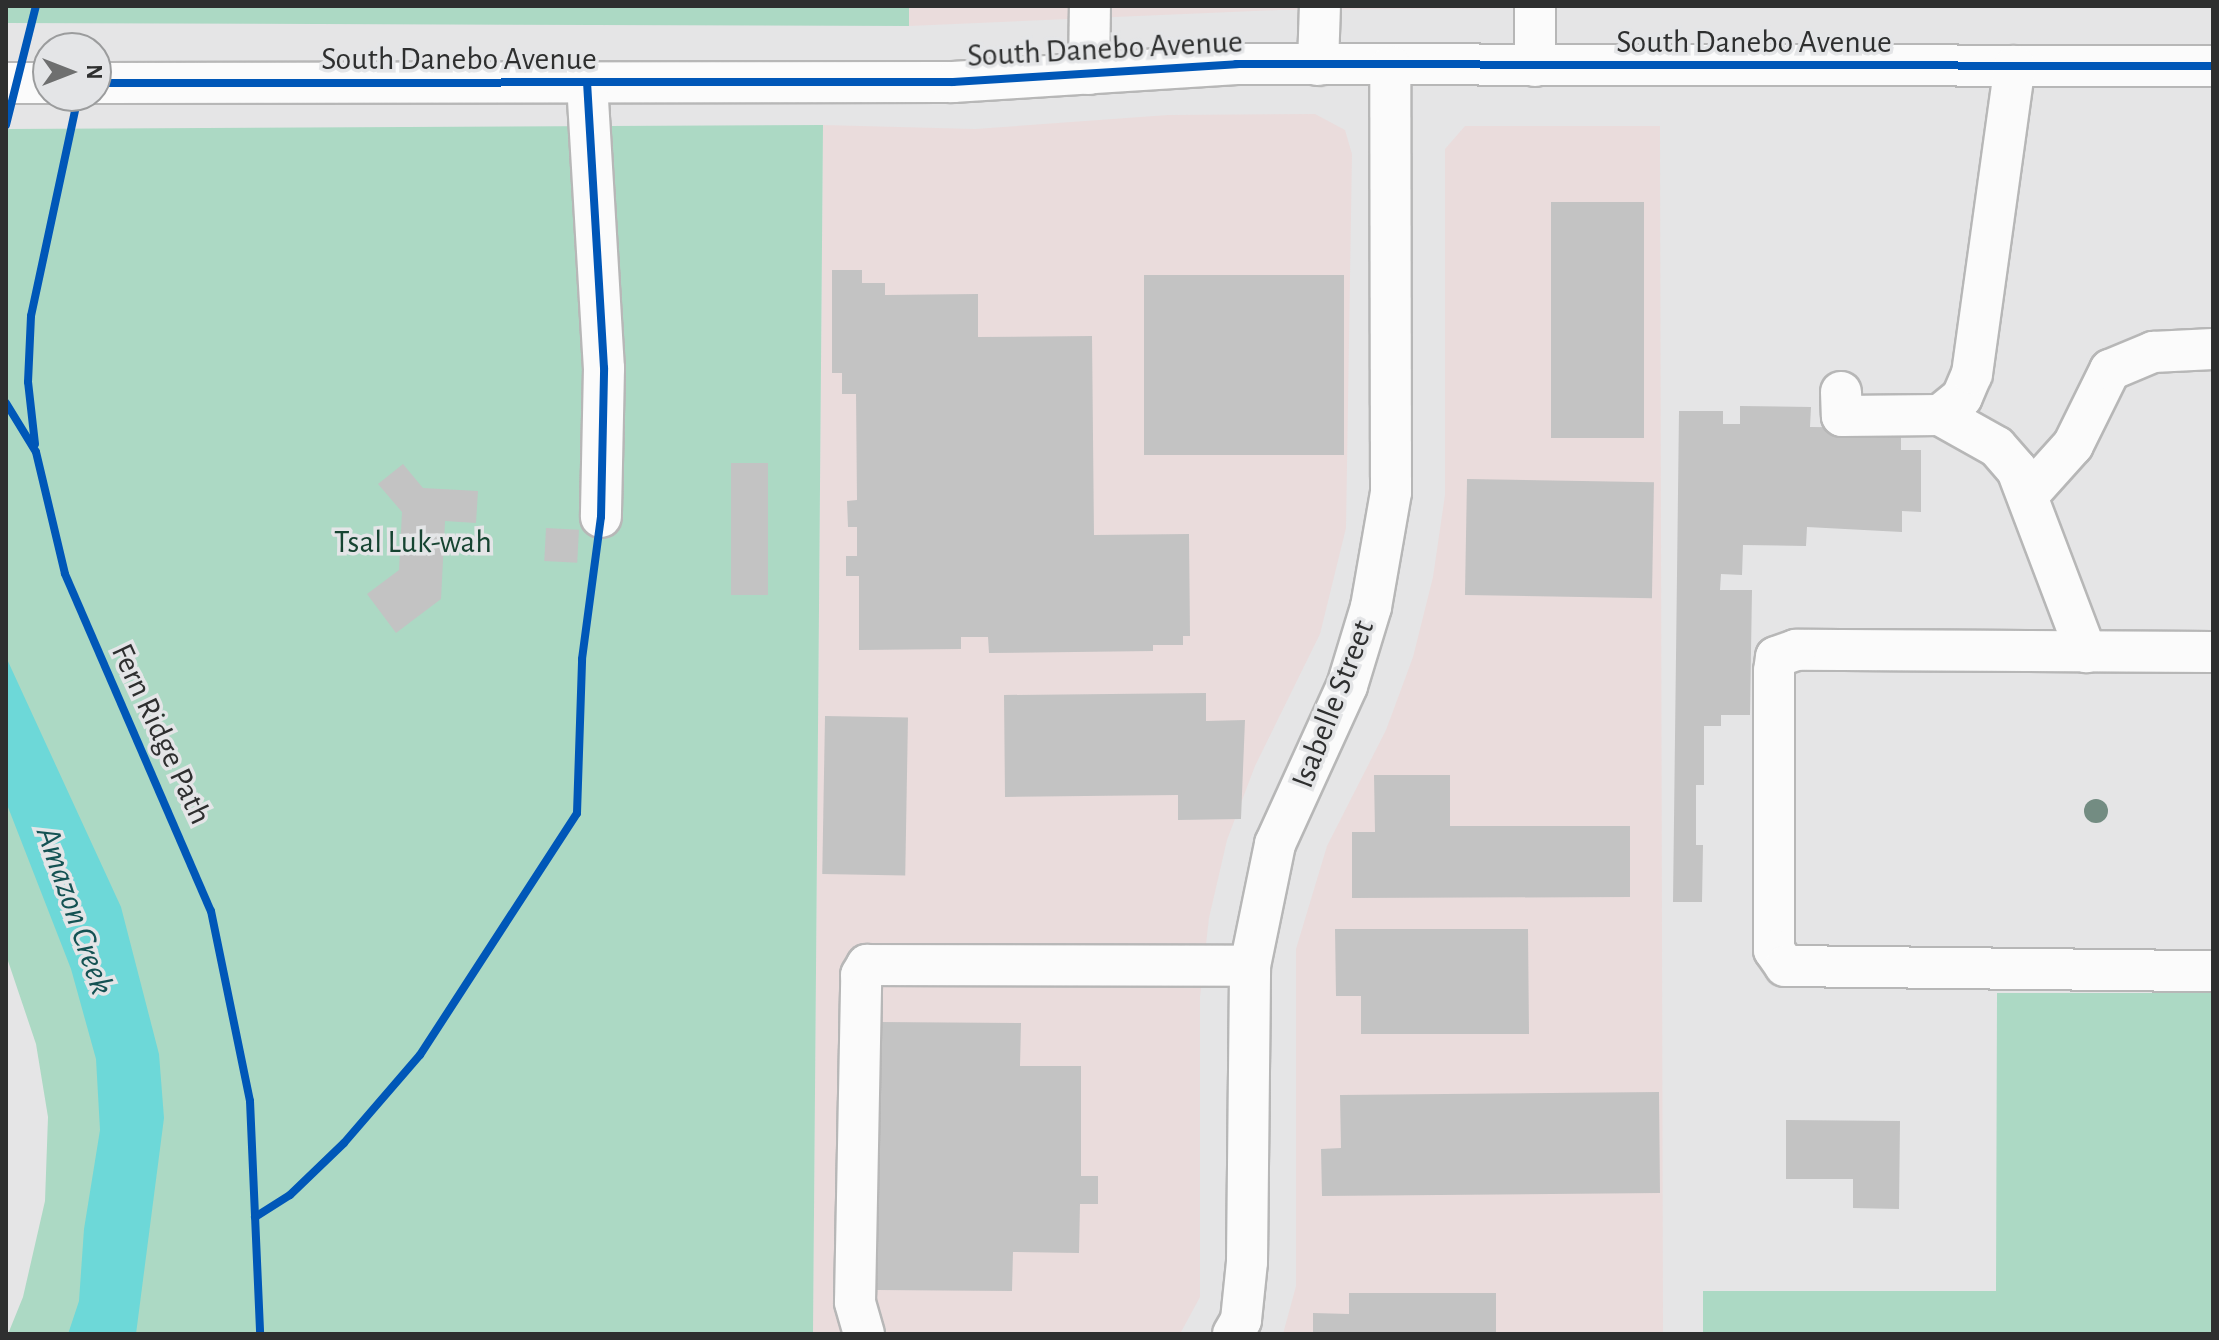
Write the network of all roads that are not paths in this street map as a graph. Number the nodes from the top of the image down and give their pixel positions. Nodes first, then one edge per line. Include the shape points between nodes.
1 (1090, 6) edge
2 (1320, 6) edge
3 (1535, 6) edge
4 (1318, 65) junction
5 (1390, 66) junction
6 (1535, 66) junction
7 (2015, 66) junction
8 (2213, 66) edge
9 (1089, 74) junction
10 (6, 83) edge
11 (32, 83) edge
12 (112, 83) edge
13 (587, 83) junction
14 (2213, 349) edge
15 (1972, 374) junction
16 (1841, 392) dead end
17 (1940, 415) junction
18 (2022, 483) junction
19 (601, 517) dead end
20 (2086, 652) junction
21 (2213, 652) edge
22 (1250, 966) junction
23 (2213, 971) edge
24 (864, 1334) edge
25 (1233, 1334) edge

1 - 9 street
2 - 4 street
3 - 6 street
4 - 5 street, South Danebo Avenue
4 - 9 street, South Danebo Avenue via 1236,64
5 - 6 street, South Danebo Avenue
5 - 22 street, Isabelle Street via 1391,492 1377,586 1347,686 1275,844
6 - 7 street, South Danebo Avenue
7 - 8 street, South Danebo Avenue
7 - 15 street
9 - 13 street, South Danebo Avenue via 953,82
10 - 11 street
12 - 13 street, South Danebo Avenue
13 - 19 street via 604,368
14 - 18 street via 2153,352 2110,370 2073,445
15 - 17 street via 1962,397
15 - 18 street
16 - 17 street via 1842,416
17 - 18 street via 1997,447
18 - 20 street
20 - 21 street
20 - 23 street via 1796,650 1776,657 1777,960 1794,970
22 - 24 street via 867,965 861,975 855,1302
22 - 25 street, Isabelle Street via 1247,1262 1241,1320

